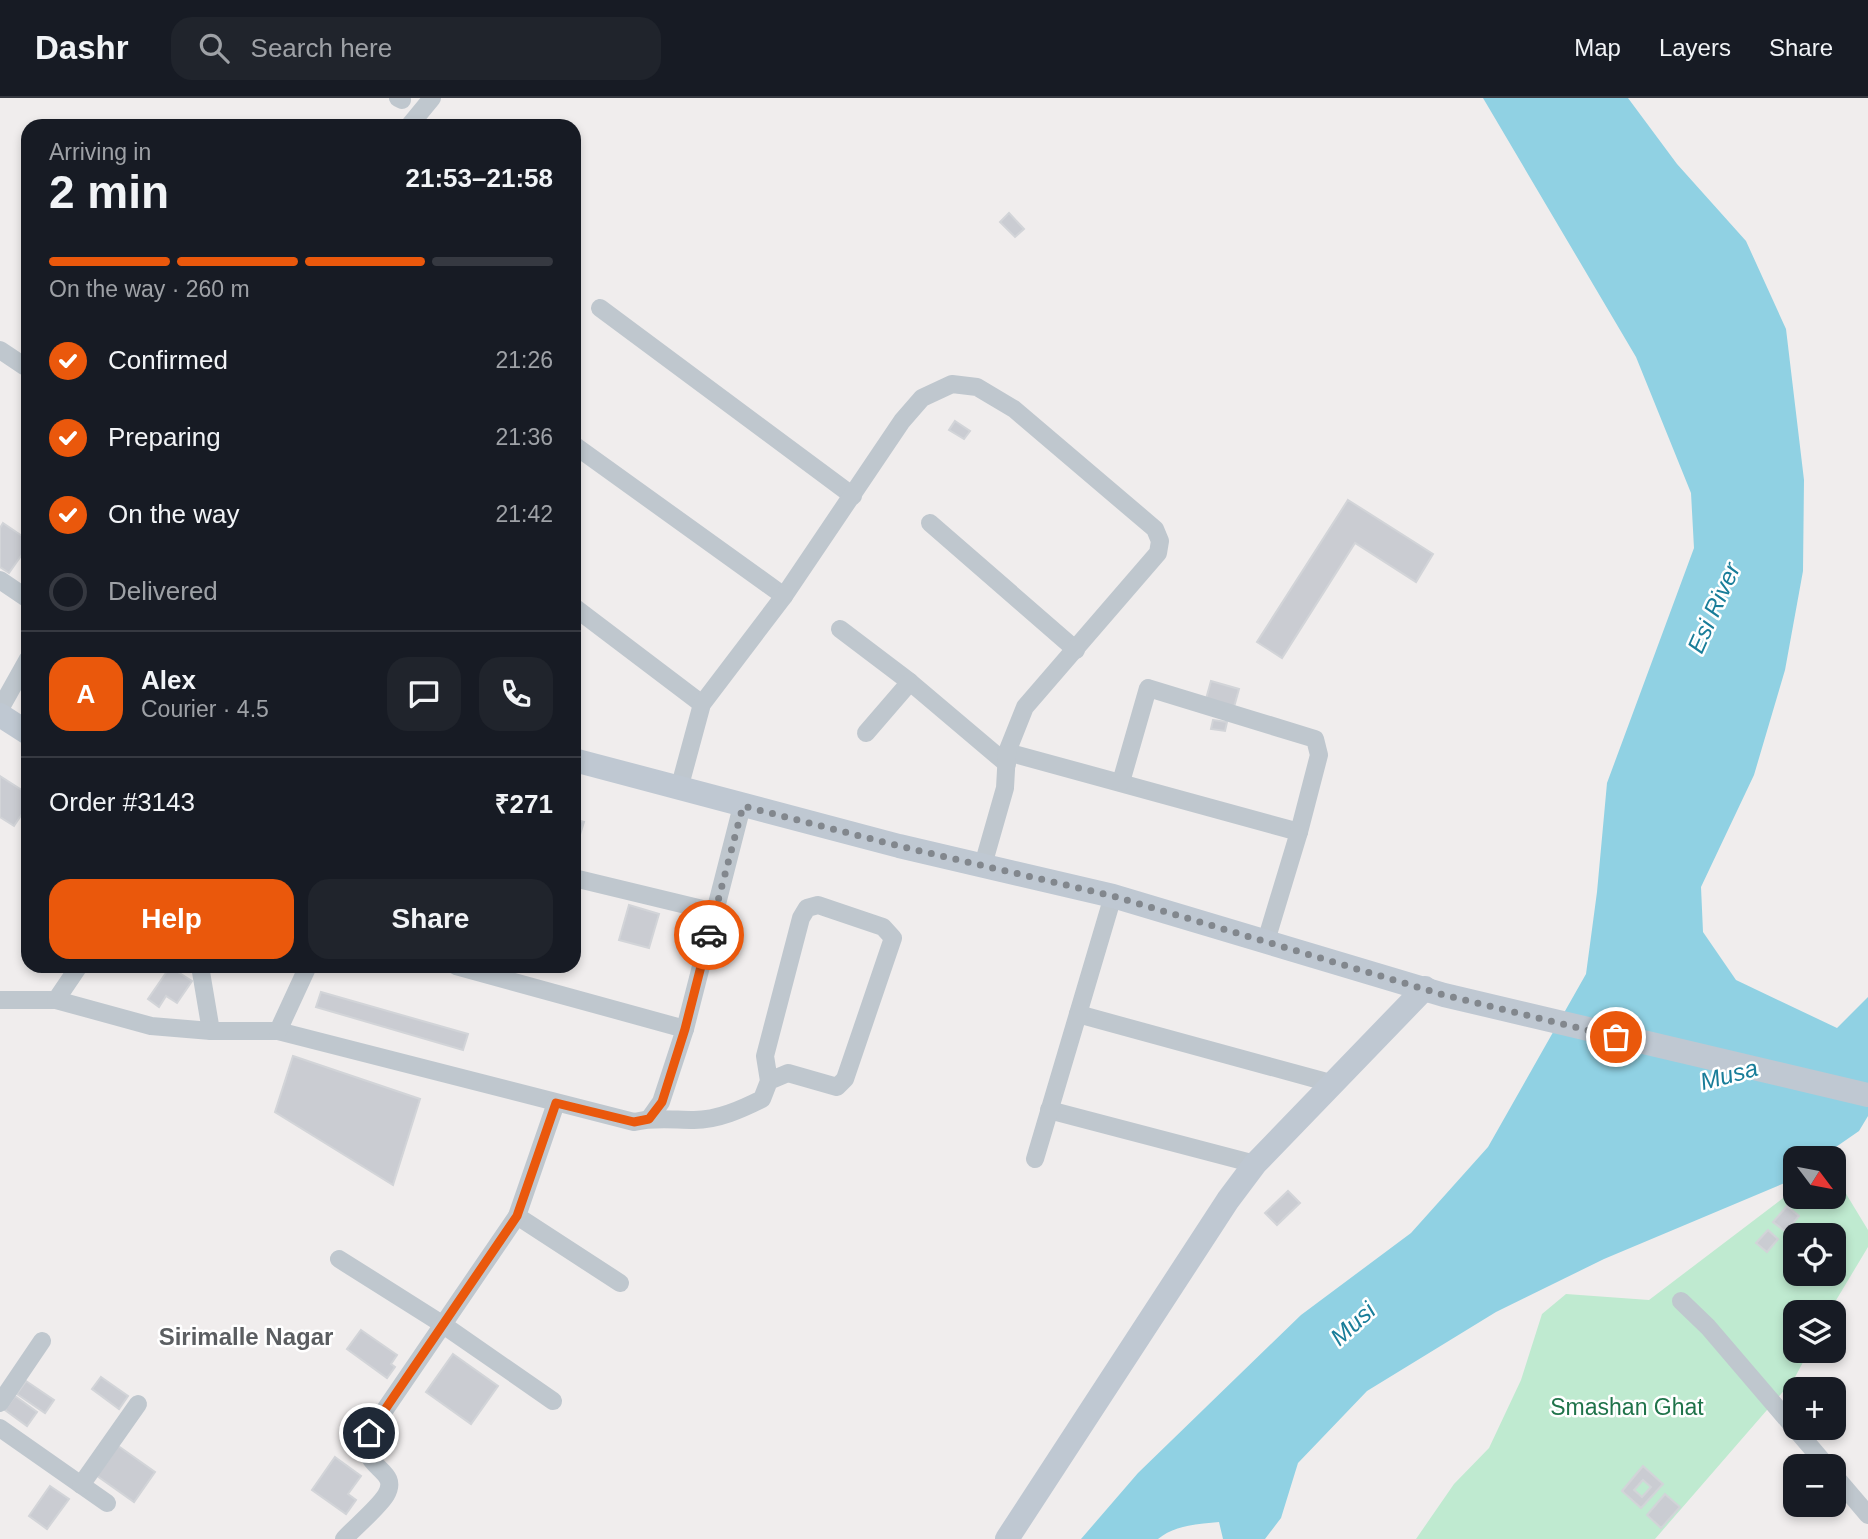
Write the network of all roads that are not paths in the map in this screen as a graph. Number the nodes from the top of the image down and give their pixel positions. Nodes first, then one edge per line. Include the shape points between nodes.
1 (432, 98) edge
2 (415, 119) edge
3 (600, 308) dead end
4 (0, 350) edge
5 (21, 364) edge
6 (581, 450) edge
7 (853, 496) junction
8 (930, 523) dead end
9 (0, 580) edge
10 (21, 594) edge
11 (784, 596) junction
12 (581, 612) edge
13 (840, 629) dead end
14 (1076, 650) junction
15 (21, 672) edge
16 (910, 682) junction
17 (702, 704) junction
18 (0, 709) edge
19 (0, 715) edge
20 (21, 728) edge
21 (866, 733) dead end
22 (1007, 758) junction
23 (581, 762) edge
24 (1121, 782) junction
25 (679, 789) junction
26 (743, 806) junction
27 (1299, 832) junction
28 (983, 865) junction
29 (581, 880) edge
30 (1113, 896) junction
31 (715, 912) junction
32 (1266, 941) junction
33 (74, 973) edge
34 (201, 973) edge
35 (304, 973) edge
36 (481, 973) edge
37 (1434, 992) junction
38 (0, 1000) edge
39 (56, 1000) junction
40 (1078, 1014) junction
41 (685, 1029) junction
42 (211, 1031) junction
43 (278, 1031) junction
44 (769, 1082) junction
45 (1334, 1084) junction
46 (1868, 1095) edge
47 (556, 1103) junction
48 (1049, 1110) junction
49 (649, 1119) junction
50 (1035, 1159) dead end
51 (1255, 1164) junction
52 (517, 1216) junction
53 (339, 1259) dead end
54 (620, 1283) dead end
55 (1681, 1301) dead end
56 (442, 1324) junction
57 (42, 1341) dead end
58 (553, 1401) dead end
59 (0, 1403) edge
60 (138, 1405) dead end
61 (2, 1434) edge
62 (1817, 1454) edge
63 (82, 1485) junction
64 (1846, 1489) edge
65 (107, 1503) dead end
66 (1868, 1514) edge
67 (344, 1539) edge
68 (1007, 1539) edge

1 - 2 street
3 - 7 street
4 - 5 street
6 - 11 street
7 - 11 street
7 - 14 street via 922,398 952,384 977,387 1014,409 1155,529 1160,541 1158,553
8 - 14 street
9 - 10 street
11 - 17 street
12 - 17 street
13 - 16 street
14 - 22 street via 1026,707
15 - 18 street
16 - 21 street
16 - 22 street
17 - 25 street
19 - 20 street
22 - 24 street
22 - 28 street via 1004,788
23 - 25 street
24 - 27 street
24 - 27 street via 1148,688 1315,738 1319,755
25 - 26 street
26 - 28 street
26 - 31 street
27 - 32 street
28 - 30 street
29 - 31 street
30 - 32 street
30 - 40 street
31 - 41 street
32 - 37 street
33 - 39 street
34 - 42 street
35 - 43 street
36 - 41 street
37 - 45 street
37 - 46 street
38 - 39 street
39 - 42 street via 151,1026
40 - 45 street
40 - 48 street
41 - 49 street via 662,1102
42 - 43 street
43 - 47 street
44 - 44 street via 788,1073 837,1087 845,1079 893,937 883,927 818,905 807,908 800,918 765,1056
44 - 49 street via 762,1099 738,1111 698,1120
45 - 51 street
47 - 49 street via 634,1122
47 - 52 street
48 - 50 street
48 - 51 street
51 - 68 street
52 - 54 street
52 - 56 street
53 - 56 street
55 - 62 street
56 - 58 street
56 - 67 street via 369,1433 366,1455 389,1484 386,1495
57 - 59 street
60 - 63 street
61 - 63 street
63 - 65 street
64 - 66 street

